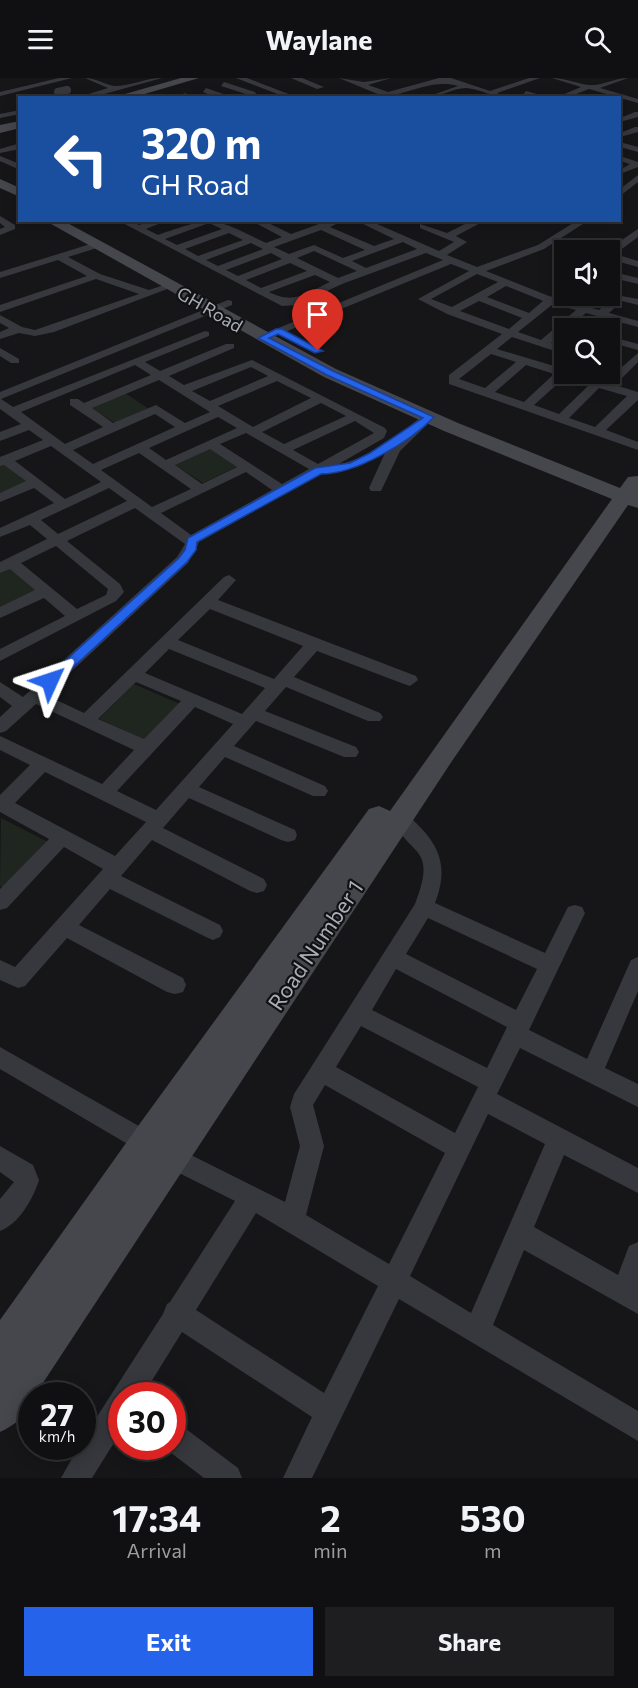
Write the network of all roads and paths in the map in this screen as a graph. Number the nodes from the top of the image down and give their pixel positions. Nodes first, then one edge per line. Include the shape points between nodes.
1 (89, 78) edge
2 (118, 78) edge
3 (153, 78) edge
4 (194, 78) edge
5 (240, 78) edge
6 (295, 78) edge
7 (343, 78) edge
8 (386, 78) edge
9 (445, 78) edge
10 (536, 78) edge
11 (556, 78) edge
12 (623, 78) edge
13 (114, 79) edge
14 (43, 81) edge
15 (526, 81) junction
16 (100, 82) junction
17 (69, 84) edge
18 (134, 84) junction
19 (206, 84) edge
20 (224, 84) dead end
21 (364, 84) junction
22 (496, 84) dead end
23 (0, 85) edge
24 (466, 86) junction
25 (320, 87) dead end
26 (413, 87) junction
27 (507, 87) junction
28 (26, 88) junction
29 (591, 88) junction
30 (554, 89) dead end
31 (403, 90) junction
32 (449, 91) junction
33 (638, 91) edge
34 (3, 93) edge
35 (96, 93) junction
36 (116, 93) edge
37 (490, 93) junction
38 (526, 93) junction
39 (570, 93) junction
40 (611, 93) junction
41 (386, 94) junction
42 (460, 94) dead end
43 (74, 96) edge
44 (85, 96) edge
45 (138, 96) edge
46 (223, 96) edge
47 (257, 96) edge
48 (290, 96) edge
49 (380, 96) edge
50 (391, 96) edge
51 (424, 96) edge
52 (431, 96) edge
53 (500, 96) edge
54 (518, 96) edge
55 (535, 96) edge
56 (563, 96) edge
57 (604, 96) edge
58 (623, 96) junction
59 (18, 98) edge
60 (638, 101) edge
61 (3, 105) dead end
62 (621, 108) edge
63 (638, 114) edge
64 (18, 116) edge
65 (0, 117) edge
66 (18, 117) edge
67 (18, 118) edge
68 (621, 120) edge
69 (621, 120) edge
70 (638, 127) edge
71 (0, 128) edge
72 (622, 133) edge
73 (18, 141) edge
74 (0, 142) edge
75 (18, 146) edge
76 (0, 151) edge
77 (18, 157) edge
78 (621, 158) edge
79 (2, 159) edge
80 (18, 167) edge
81 (621, 171) edge
82 (638, 177) edge
83 (0, 183) edge
84 (638, 190) edge
85 (623, 191) edge
86 (18, 192) edge
87 (0, 194) edge
88 (18, 203) edge
89 (0, 219) edge
90 (55, 222) edge
91 (74, 222) edge
92 (125, 222) edge
93 (158, 222) edge
94 (212, 222) edge
95 (258, 222) edge
96 (283, 222) edge
97 (335, 222) edge
98 (364, 222) edge
99 (383, 222) edge
100 (432, 222) edge
101 (478, 222) edge
102 (582, 222) edge
103 (229, 225) edge
104 (373, 226) junction
105 (423, 226) junction
106 (269, 227) junction
107 (322, 227) junction
108 (137, 229) junction
109 (0, 232) edge
110 (638, 232) edge
111 (448, 236) junction
112 (345, 237) junction
113 (399, 237) junction
114 (156, 238) junction
115 (291, 238) junction
116 (250, 240) junction
117 (97, 245) junction
118 (620, 246) edge
119 (268, 248) junction
120 (314, 248) junction
121 (175, 249) junction
122 (426, 249) junction
123 (374, 250) junction
124 (439, 255) junction
125 (60, 256) junction
126 (289, 259) junction
127 (196, 260) junction
128 (451, 260) junction
129 (622, 260) edge
130 (343, 261) junction
131 (638, 263) edge
132 (216, 270) junction
133 (316, 271) junction
134 (477, 271) junction
135 (365, 272) junction
136 (0, 275) edge
137 (620, 275) edge
138 (96, 276) junction
139 (237, 280) junction
140 (638, 281) edge
141 (338, 282) junction
142 (506, 282) junction
143 (170, 286) junction
144 (260, 292) junction
145 (148, 294) junction
146 (478, 297) junction
147 (620, 297) joint
148 (551, 300) junction
149 (554, 301) edge
150 (638, 302) edge
151 (220, 306) junction
152 (574, 306) edge
153 (610, 306) edge
154 (0, 309) edge
155 (584, 309) junction
156 (451, 312) junction
157 (601, 314) junction
158 (530, 317) junction
159 (0, 318) edge
160 (576, 318) edge
161 (638, 324) edge
162 (18, 329) junction
163 (510, 333) junction
164 (205, 334) dead end
165 (271, 335) junction
166 (0, 336) edge
167 (554, 337) edge
168 (620, 342) edge
169 (543, 344) junction
170 (230, 346) dead end
171 (638, 347) edge
172 (554, 348) edge
173 (489, 350) junction
174 (0, 351) edge
175 (638, 356) edge
176 (15, 361) dead end
177 (136, 361) junction
178 (524, 361) junction
179 (625, 369) junction
180 (62, 371) junction
181 (554, 371) edge
182 (638, 373) edge
183 (159, 376) junction
184 (278, 376) junction
185 (81, 383) junction
186 (554, 383) edge
187 (599, 384) edge
188 (602, 385) junction
189 (125, 390) junction
190 (183, 390) junction
191 (59, 392) junction
192 (486, 393) junction
193 (0, 396) edge
194 (636, 396) edge
195 (321, 398) junction
196 (526, 406) junction
197 (5, 407) edge
198 (82, 408) junction
199 (156, 409) junction
200 (214, 409) junction
201 (355, 416) junction
202 (429, 417) junction
203 (561, 419) junction
204 (29, 425) junction
205 (112, 428) junction
206 (184, 428) junction
207 (249, 430) junction
208 (597, 432) junction
209 (404, 436) junction
210 (0, 437) edge
211 (211, 444) junction
212 (58, 445) junction
213 (638, 446) edge
214 (140, 448) junction
215 (282, 450) junction
216 (3, 461) edge
217 (165, 465) junction
218 (247, 467) junction
219 (93, 469) junction
220 (319, 471) junction
221 (112, 482) junction
222 (35, 483) junction
223 (624, 486) edge
224 (375, 488) dead end
225 (201, 489) junction
226 (284, 491) junction
227 (0, 498) edge
228 (138, 501) junction
229 (63, 504) junction
230 (153, 512) junction
231 (31, 519) junction
232 (0, 533) edge
233 (57, 540) junction
234 (192, 540) junction
235 (6, 565) edge
236 (229, 580) dead end
237 (45, 591) junction
238 (208, 602) junction
239 (0, 613) edge
240 (75, 616) junction
241 (167, 642) junction
242 (314, 644) junction
243 (0, 656) edge
244 (134, 675) junction
245 (410, 680) dead end
246 (280, 683) junction
247 (0, 688) edge
248 (192, 700) junction
249 (28, 701) junction
250 (374, 717) dead end
251 (249, 718) junction
252 (86, 721) junction
253 (0, 727) edge
254 (0, 742) edge
255 (147, 748) junction
256 (222, 748) junction
257 (350, 752) dead end
258 (43, 763) junction
259 (186, 789) junction
260 (319, 791) dead end
261 (104, 793) junction
262 (1, 806) edge
263 (400, 819) junction
264 (154, 825) junction
265 (288, 835) dead end
266 (62, 837) junction
267 (112, 873) junction
268 (257, 885) dead end
269 (2, 898) edge
270 (424, 907) junction
271 (575, 913) dead end
272 (64, 927) junction
273 (213, 931) dead end
274 (392, 957) junction
275 (549, 964) junction
276 (638, 966) edge
277 (0, 969) edge
278 (175, 985) dead end
279 (357, 1013) junction
280 (518, 1028) junction
281 (0, 1057) edge
282 (321, 1071) junction
283 (592, 1073) junction
284 (487, 1090) junction
285 (638, 1096) edge
286 (559, 1139) junction
287 (459, 1148) junction
288 (160, 1150) junction
289 (0, 1158) edge
290 (638, 1181) edge
291 (252, 1197) junction
292 (0, 1219) edge
293 (292, 1221) junction
294 (519, 1233) junction
295 (638, 1255) edge
296 (394, 1281) junction
297 (631, 1298) edge
298 (176, 1313) junction
299 (477, 1331) junction
300 (0, 1355) edge
301 (135, 1382) edge
302 (0, 1411) edge
303 (329, 1412) junction
304 (108, 1425) edge
305 (638, 1427) edge
306 (186, 1446) edge
307 (75, 1478) edge
308 (228, 1478) edge
309 (297, 1478) edge

1 - 16 street
2 - 18 street
3 - 18 street
4 - 36 street
5 - 48 street
6 - 25 street
7 - 21 street
8 - 21 street
8 - 26 street
9 - 24 street
9 - 26 street
10 - 15 street
11 - 29 street
12 - 29 street
13 - 16 street
14 - 17 street
14 - 28 street
14 - 43 street
15 - 27 street
15 - 38 street via 546,87
16 - 35 street via 82,87
16 - 36 street
17 - 28 street, bridge via 50,94
18 - 36 street
19 - 45 street
19 - 46 street
20 - 47 street
21 - 41 street via 364,88
22 - 27 street
23 - 28 street via 14,82
24 - 32 street
24 - 37 street
26 - 31 street
27 - 37 street
28 - 34 street
29 - 39 street
29 - 40 street
30 - 39 street
31 - 41 street
31 - 51 street
32 - 42 street
32 - 52 street
33 - 58 street
34 - 59 street
35 - 36 street
35 - 44 street
37 - 53 street
38 - 54 street
38 - 55 street
39 - 56 street
40 - 57 street
40 - 58 street
41 - 49 street
41 - 50 street
58 - 60 street
61 - 64 street
62 - 63 street
63 - 68 street
65 - 66 street
67 - 71 street
69 - 70 street
70 - 72 street
73 - 74 street
75 - 76 street
77 - 79 street
78 - 81 street via 637,164
79 - 80 street
81 - 82 street
82 - 85 street
83 - 86 street
84 - 85 street
87 - 88 street
89 - 109 street via 12,227
90 - 117 street, GH Road
91 - 151 street, GH Road
92 - 108 street
93 - 108 street
94 - 103 street
94 - 114 street
95 - 106 street
96 - 106 street
97 - 107 street
98 - 104 street
99 - 104 street
100 - 105 street
101 - 111 street
102 - 134 street via 541,247
103 - 116 street
103 - 121 street
104 - 113 street
105 - 111 street
105 - 113 street
106 - 115 street
107 - 112 street
107 - 115 street
108 - 114 street
110 - 118 street
111 - 124 street via 461,244
112 - 120 street
112 - 123 street
113 - 122 street
113 - 123 street
114 - 121 street
115 - 119 street
116 - 119 street
116 - 127 street
117 - 125 street
117 - 143 street, GH Road
119 - 126 street
119 - 132 street
120 - 126 street
120 - 130 street
121 - 127 street
122 - 124 street
122 - 135 street
123 - 130 street
124 - 128 street
125 - 136 street
125 - 138 street
126 - 133 street
126 - 139 street
127 - 132 street
128 - 134 street
128 - 165 street
129 - 131 street
130 - 135 street
132 - 139 street
133 - 141 street
133 - 144 street
134 - 142 street
134 - 156 street via 423,299
135 - 141 street
137 - 140 street
138 - 145 street
138 - 154 street
139 - 144 street
140 - 147 street
141 - 144 street via 288,304
142 - 146 street
142 - 148 street
143 - 145 street
143 - 151 street, GH Road
145 - 162 street via 50,330 35,333
146 - 156 street
146 - 158 street
147 - 150 street
148 - 149 street
148 - 158 street
151 - 165 street, GH Road
151 - 180 street
152 - 155 street
153 - 157 street
155 - 157 street
155 - 160 street
156 - 163 street
157 - 161 street
158 - 163 street
159 - 162 street
162 - 166 street
163 - 169 street
163 - 173 street
164 - 177 street
165 - 202 street, GH Road via 330,373
165 - 223 street, GH Road
167 - 169 street
168 - 171 street
169 - 172 street
170 - 183 street
173 - 178 street
173 - 192 street via 453,377 453,381
174 - 176 street
175 - 179 street
177 - 183 street
177 - 185 street
178 - 181 street
178 - 192 street
179 - 182 street
179 - 188 street
180 - 185 street
180 - 193 street
183 - 189 street
183 - 190 street
184 - 190 street via 248,363
184 - 195 street
184 - 200 street
185 - 191 street
186 - 196 street
187 - 188 street
188 - 194 street
188 - 203 street
189 - 198 street
189 - 199 street
190 - 200 street
191 - 197 street
191 - 198 street
192 - 196 street
194 - 208 street
195 - 201 street
195 - 207 street
196 - 203 street
197 - 204 street
198 - 205 street
199 - 205 street
199 - 206 street
200 - 206 street
200 - 207 street
201 - 215 street
201 - 220 street via 377,427 380,435
202 - 209 street
202 - 223 street, GH Road
203 - 208 street
204 - 210 street
204 - 212 street
205 - 212 street
206 - 214 street
207 - 211 street
207 - 215 street
208 - 213 street
209 - 220 street via 353,465
209 - 224 street via 387,458
211 - 217 street
211 - 218 street
212 - 216 street
212 - 219 street
214 - 217 street
214 - 219 street
215 - 220 street
216 - 222 street
217 - 225 street
218 - 225 street
218 - 226 street
219 - 221 street
220 - 226 street
221 - 228 street
221 - 229 street
222 - 227 street
222 - 229 street
223 - 263 street, Road Number 1
223 - 288 street, Road Number 1
225 - 230 street
226 - 234 street
228 - 230 street
228 - 233 street
229 - 231 street
230 - 234 street
231 - 232 street
231 - 233 street
233 - 235 street
233 - 240 street via 115,587 111,598
234 - 249 street via 183,560
235 - 237 street
236 - 238 street
237 - 239 street
237 - 240 street
238 - 241 street
238 - 242 street
240 - 243 street
241 - 244 street
241 - 246 street
242 - 245 street
242 - 246 street
244 - 248 street
244 - 252 street
246 - 250 street
246 - 251 street
247 - 249 street
248 - 251 street
248 - 255 street
249 - 252 street
249 - 253 street
251 - 256 street
251 - 257 street
252 - 255 street
254 - 258 street
255 - 261 street
256 - 259 street
256 - 260 street
258 - 261 street
258 - 262 street
259 - 264 street
259 - 265 street
261 - 264 street
262 - 266 street
263 - 270 street via 434,858 433,885
263 - 288 street, Road Number 1
264 - 267 street
264 - 268 street
266 - 267 street
266 - 269 street
267 - 272 street
267 - 273 street
270 - 274 street
270 - 275 street
271 - 275 street
272 - 277 street via 18,979
272 - 278 street
274 - 279 street
274 - 280 street
275 - 280 street
276 - 283 street
279 - 282 street
279 - 284 street
280 - 283 street
280 - 284 street
281 - 288 street
282 - 287 street
282 - 293 street via 300,1107 309,1124 312,1146
283 - 285 street
284 - 286 street
284 - 287 street
286 - 290 street
286 - 294 street
287 - 296 street
288 - 291 street
288 - 300 street, Road Number 1
288 - 302 street, Road Number 1
289 - 292 street via 27,1180
291 - 293 street
291 - 298 street
293 - 296 street
294 - 297 street
294 - 299 street
295 - 297 street
296 - 299 street
296 - 303 street
298 - 301 street
298 - 303 street
299 - 305 street
303 - 309 street
304 - 307 street
306 - 308 street

